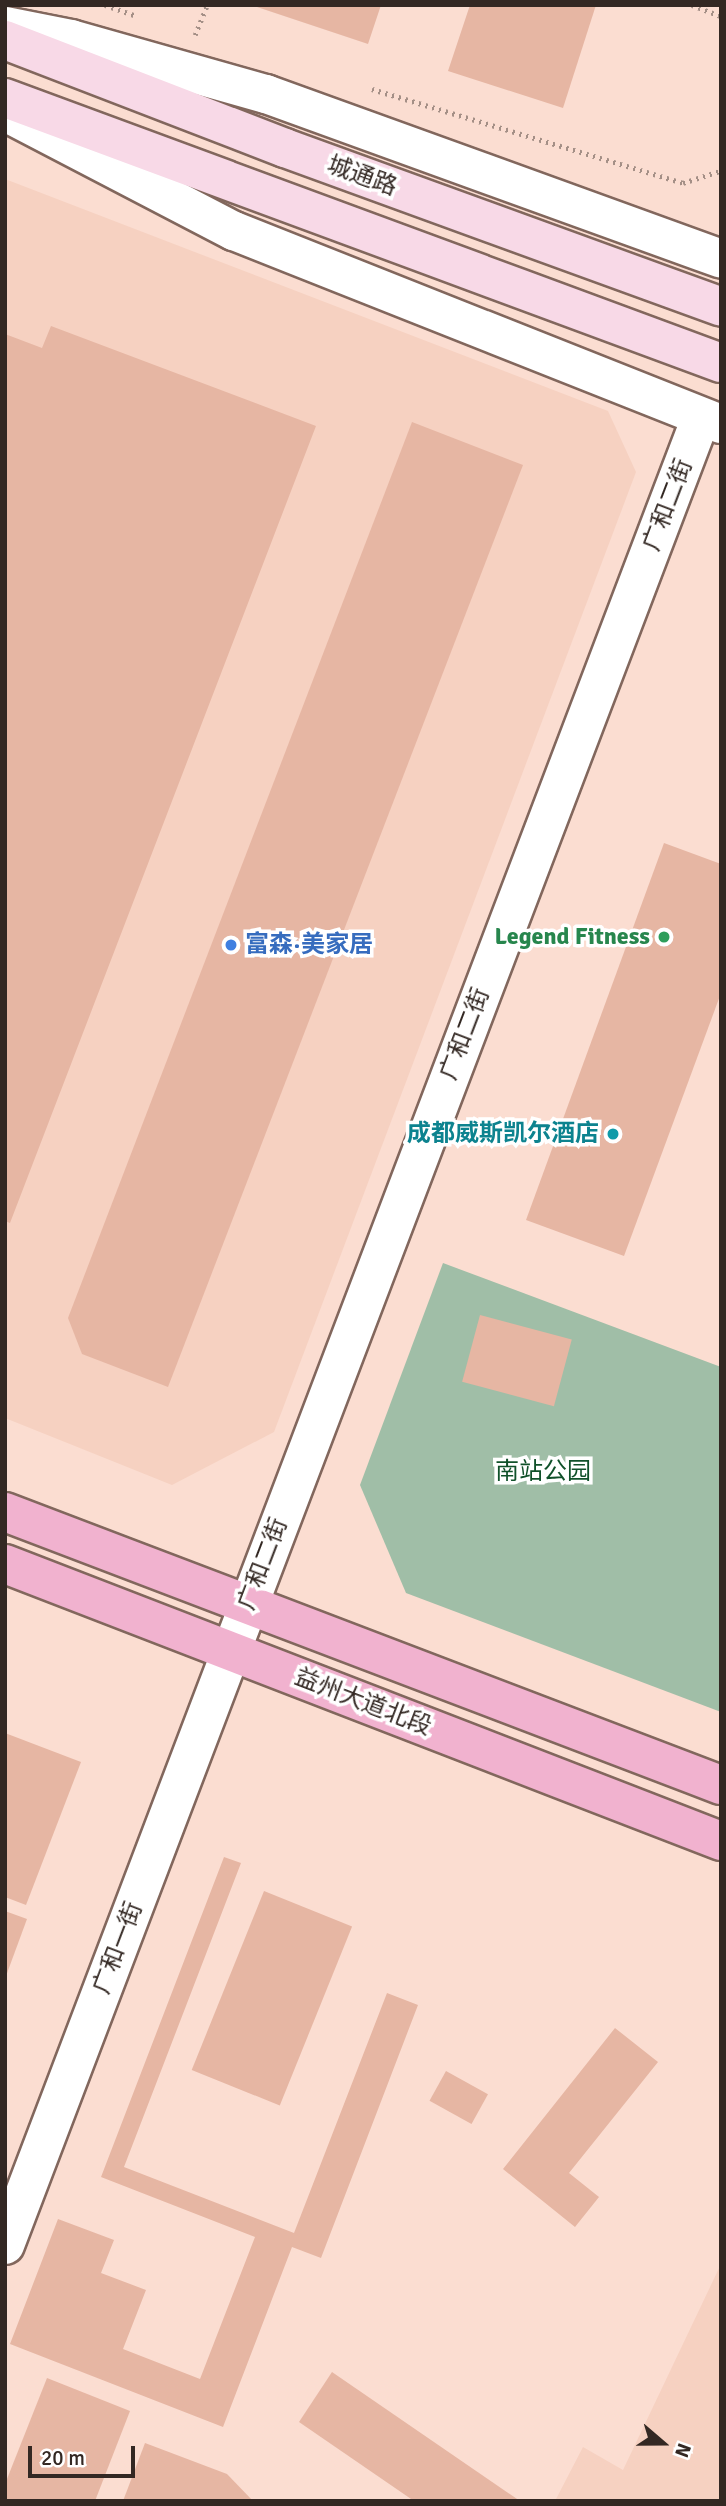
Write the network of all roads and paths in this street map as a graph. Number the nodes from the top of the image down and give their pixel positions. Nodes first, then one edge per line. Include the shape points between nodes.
1 (105, 5) edge
2 (206, 5) edge
3 (692, 5) edge
4 (721, 16) edge
5 (144, 18) dead end
6 (5, 26) edge
7 (184, 31) dead end
8 (5, 40) edge
9 (367, 88) dead end
10 (5, 98) edge
11 (5, 112) edge
12 (721, 171) edge
13 (721, 259) edge
14 (721, 307) edge
15 (721, 363) edge
16 (711, 421) edge
17 (5, 1512) edge
18 (5, 1564) edge
19 (247, 1606) junction
20 (230, 1651) junction
21 (721, 1785) edge
22 (721, 1841) edge
23 (5, 2245) edge

1 - 5 path
2 - 7 path via 197,35
3 - 4 path
6 - 13 street via 71,39 266,94
8 - 14 main road, 城通路
9 - 12 path via 683,183
10 - 15 main road
11 - 16 street via 234,231
16 - 19 street, 广和二街
17 - 19 main road, 益州大道北段
18 - 20 main road, 益州大道北段
19 - 20 street, 广和二街
19 - 21 main road, 益州大道北段
20 - 22 main road, 益州大道北段
20 - 23 street, 广和一街

